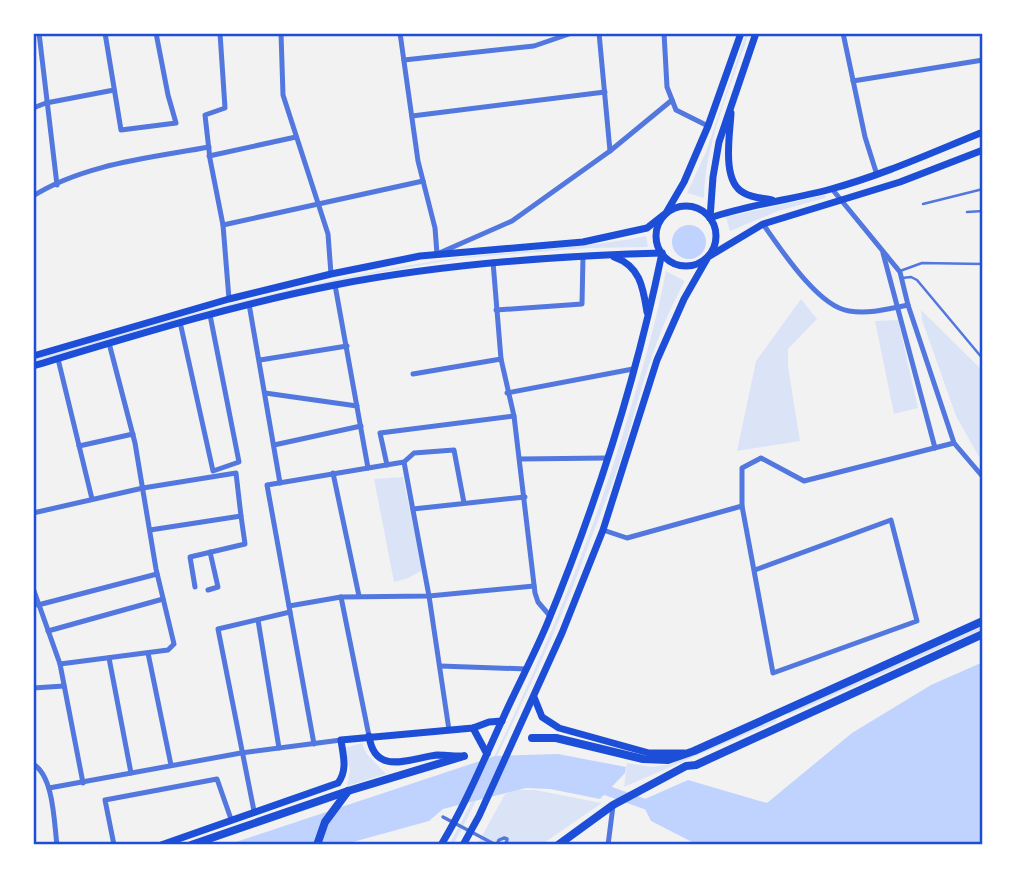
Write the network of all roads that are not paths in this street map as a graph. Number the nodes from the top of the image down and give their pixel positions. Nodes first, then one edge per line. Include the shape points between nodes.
1 (39, 33) edge
2 (105, 33) edge
3 (156, 33) edge
4 (220, 33) edge
5 (281, 33) edge
6 (400, 33) edge
7 (572, 33) edge
8 (600, 33) edge
9 (664, 33) edge
10 (741, 33) edge
11 (756, 33) edge
12 (844, 33) edge
13 (404, 60) junction
14 (983, 60) edge
15 (853, 81) junction
16 (114, 90) junction
17 (605, 92) junction
18 (672, 100) junction
19 (732, 102) junction
20 (46, 103) junction
21 (33, 108) edge
22 (412, 116) junction
23 (708, 126) junction
24 (983, 132) edge
25 (296, 137) junction
26 (209, 147) junction
27 (983, 150) edge
28 (610, 151) junction
29 (209, 156) junction
30 (877, 175) junction
31 (423, 181) junction
32 (57, 185) junction
33 (832, 189) junction
34 (983, 189) edge
35 (33, 196) edge
36 (779, 201) junction
37 (842, 201) junction
38 (317, 202) junction
39 (923, 204) dead end
40 (983, 211) edge
41 (967, 212) dead end
42 (666, 213) junction
43 (710, 218) junction
44 (763, 224) junction
45 (223, 225) junction
46 (882, 250) junction
47 (662, 253) junction
48 (437, 254) junction
49 (608, 255) junction
50 (583, 256) junction
51 (708, 257) junction
52 (493, 262) junction
53 (983, 264) edge
54 (331, 274) junction
55 (901, 275) junction
56 (335, 285) junction
57 (229, 299) junction
58 (249, 304) junction
59 (908, 305) junction
60 (897, 307) junction
61 (496, 310) junction
62 (210, 315) junction
63 (648, 319) junction
64 (180, 322) junction
65 (109, 342) junction
66 (347, 345) junction
67 (33, 356) edge
68 (58, 359) junction
69 (501, 359) junction
70 (983, 359) edge
71 (260, 360) junction
72 (33, 366) edge
73 (633, 369) junction
74 (413, 374) dead end
75 (265, 393) junction
76 (507, 393) junction
77 (357, 406) junction
78 (514, 416) junction
79 (361, 426) junction
80 (133, 433) junction
81 (954, 443) junction
82 (274, 445) junction
83 (79, 446) junction
84 (934, 448) junction
85 (607, 458) junction
86 (520, 459) junction
87 (404, 462) junction
88 (387, 465) junction
89 (368, 468) junction
90 (333, 473) junction
91 (983, 477) edge
92 (281, 483) junction
93 (143, 488) junction
94 (525, 497) junction
95 (93, 499) junction
96 (464, 503) junction
97 (742, 506) junction
98 (413, 509) junction
99 (33, 513) edge
100 (241, 516) junction
101 (150, 530) junction
102 (603, 530) junction
103 (210, 552) junction
104 (755, 570) junction
105 (157, 574) junction
106 (534, 586) junction
107 (195, 587) dead end
108 (33, 588) edge
109 (208, 590) dead end
110 (359, 596) junction
111 (429, 596) junction
112 (341, 597) junction
113 (34, 598) edge
114 (163, 599) junction
115 (38, 606) junction
116 (290, 609) junction
117 (550, 616) junction
118 (258, 620) junction
119 (983, 621) edge
120 (48, 631) junction
121 (983, 634) edge
122 (148, 653) junction
123 (109, 658) junction
124 (60, 664) junction
125 (440, 666) junction
126 (526, 669) junction
127 (64, 686) junction
128 (33, 688) edge
129 (534, 697) junction
130 (502, 721) junction
131 (474, 728) junction
132 (449, 730) junction
133 (369, 736) junction
134 (531, 738) dead end
135 (341, 740) junction
136 (314, 744) junction
137 (279, 748) junction
138 (690, 752) junction
139 (241, 753) junction
140 (486, 754) junction
141 (464, 756) joint
142 (33, 764) edge
143 (171, 765) junction
144 (131, 773) junction
145 (83, 783) junction
146 (49, 788) junction
147 (348, 791) junction
148 (613, 805) junction
149 (254, 811) junction
150 (443, 817) dead end
151 (230, 819) junction
152 (57, 845) edge
153 (114, 845) edge
154 (160, 845) edge
155 (191, 845) edge
156 (317, 845) edge
157 (441, 845) edge
158 (463, 845) edge
159 (496, 845) edge
160 (506, 845) edge
161 (558, 845) edge
162 (608, 845) edge

1 - 20 street
2 - 16 street
3 - 16 street via 176,123 121,130
4 - 26 street via 225,108 205,115
5 - 25 street via 283,94
6 - 13 street
7 - 13 street via 534,46
8 - 17 street
9 - 18 street
10 - 23 main road
11 - 19 main road
12 - 15 street
13 - 22 street
14 - 15 street
15 - 30 street
16 - 20 street
17 - 22 street
17 - 28 street
18 - 23 street via 676,110
18 - 28 street
19 - 36 main road via 729,168 736,187 743,193
19 - 43 main road via 719,142
20 - 21 street
20 - 32 street
22 - 31 street
23 - 42 main road
24 - 30 main road
25 - 29 street
25 - 38 street
26 - 29 street
26 - 32 street via 110,165
27 - 37 main road
28 - 48 street via 512,221
29 - 45 street
30 - 33 main road
31 - 38 street
31 - 48 street
32 - 35 street
33 - 36 main road
33 - 37 street
34 - 39 lane
36 - 43 main road
37 - 44 main road
37 - 46 street
38 - 45 street
38 - 54 street via 328,234
40 - 41 lane
42 - 43 main road via 693,206
42 - 47 main road via 657,229
42 - 48 main road via 647,228 594,240
43 - 51 main road via 716,238
44 - 51 main road
44 - 60 street via 814,292 846,311 881,312
45 - 57 street
46 - 55 street
46 - 60 street
47 - 49 main road
47 - 51 main road via 679,266
47 - 63 main road
48 - 54 main road
49 - 50 main road
49 - 63 main road via 637,271
50 - 52 main road
50 - 61 street via 582,304
51 - 102 main road via 657,360
52 - 56 main road
52 - 61 street
53 - 55 lane via 922,263
54 - 57 main road
55 - 59 street
55 - 70 lane via 917,281
56 - 58 main road
56 - 66 street
57 - 67 main road
58 - 62 main road
58 - 71 street
59 - 60 street
59 - 81 street
60 - 84 street
61 - 69 street
62 - 64 main road
62 - 64 street via 239,462 213,471
63 - 73 main road
64 - 65 main road
65 - 68 main road
65 - 80 street
66 - 71 street
66 - 77 street
68 - 72 main road
68 - 83 street
69 - 74 street
69 - 76 street
71 - 75 street
73 - 76 street
73 - 85 main road
75 - 77 street
75 - 82 street
76 - 78 street
77 - 79 street
78 - 86 street
78 - 88 street via 380,433
79 - 82 street
79 - 89 street
80 - 83 street
80 - 93 street
81 - 84 street
81 - 91 street
82 - 92 street
83 - 95 street
84 - 97 street via 804,481 761,458 742,468
85 - 86 street
85 - 117 main road
86 - 94 street
87 - 88 street
87 - 96 street via 414,453 454,450
87 - 98 street
88 - 89 street
89 - 90 street
90 - 92 street
90 - 110 street
92 - 116 street via 267,485
93 - 95 street
93 - 100 street via 236,473
93 - 101 street
94 - 96 street
94 - 106 street
95 - 99 street
96 - 98 street
97 - 102 street via 626,538
97 - 104 street
98 - 111 street
100 - 101 street
100 - 103 street via 245,544
101 - 105 street
102 - 129 main road
103 - 107 street via 190,557
103 - 109 street via 218,587
104 - 104 street via 773,673 917,621 891,520
105 - 114 street
105 - 115 street
106 - 111 street
106 - 117 street via 538,603
108 - 113 street
110 - 111 street
110 - 112 street
111 - 125 street
112 - 116 street
112 - 133 street
113 - 115 street
114 - 120 street
114 - 122 street via 174,644 168,650
115 - 120 street
116 - 118 street
116 - 136 street
117 - 126 main road
118 - 137 street
118 - 139 street via 218,629
119 - 138 main road
120 - 124 street
121 - 148 main road via 686,766
122 - 123 street
122 - 143 street
123 - 124 street
123 - 144 street
124 - 127 street
125 - 126 street
125 - 132 street
126 - 130 main road
127 - 128 street
127 - 145 street
129 - 138 main road via 542,717 559,728 649,753
129 - 158 main road
130 - 131 main road
130 - 140 main road
131 - 132 main road
131 - 140 main road
132 - 133 main road
133 - 135 main road
133 - 141 main road via 374,753 394,763
134 - 138 main road via 556,738 643,759 668,760
135 - 136 street
135 - 149 main road via 345,769 338,783
136 - 137 street
137 - 139 street
139 - 143 street
139 - 149 street
140 - 157 main road
141 - 147 main road
142 - 146 street
143 - 144 street
144 - 145 street
145 - 146 street
146 - 152 street
147 - 155 main road
147 - 156 main road via 332,809
148 - 161 main road
148 - 162 street
149 - 151 main road
150 - 159 street
151 - 153 street via 217,779 105,800
151 - 154 main road
159 - 160 street via 504,838

